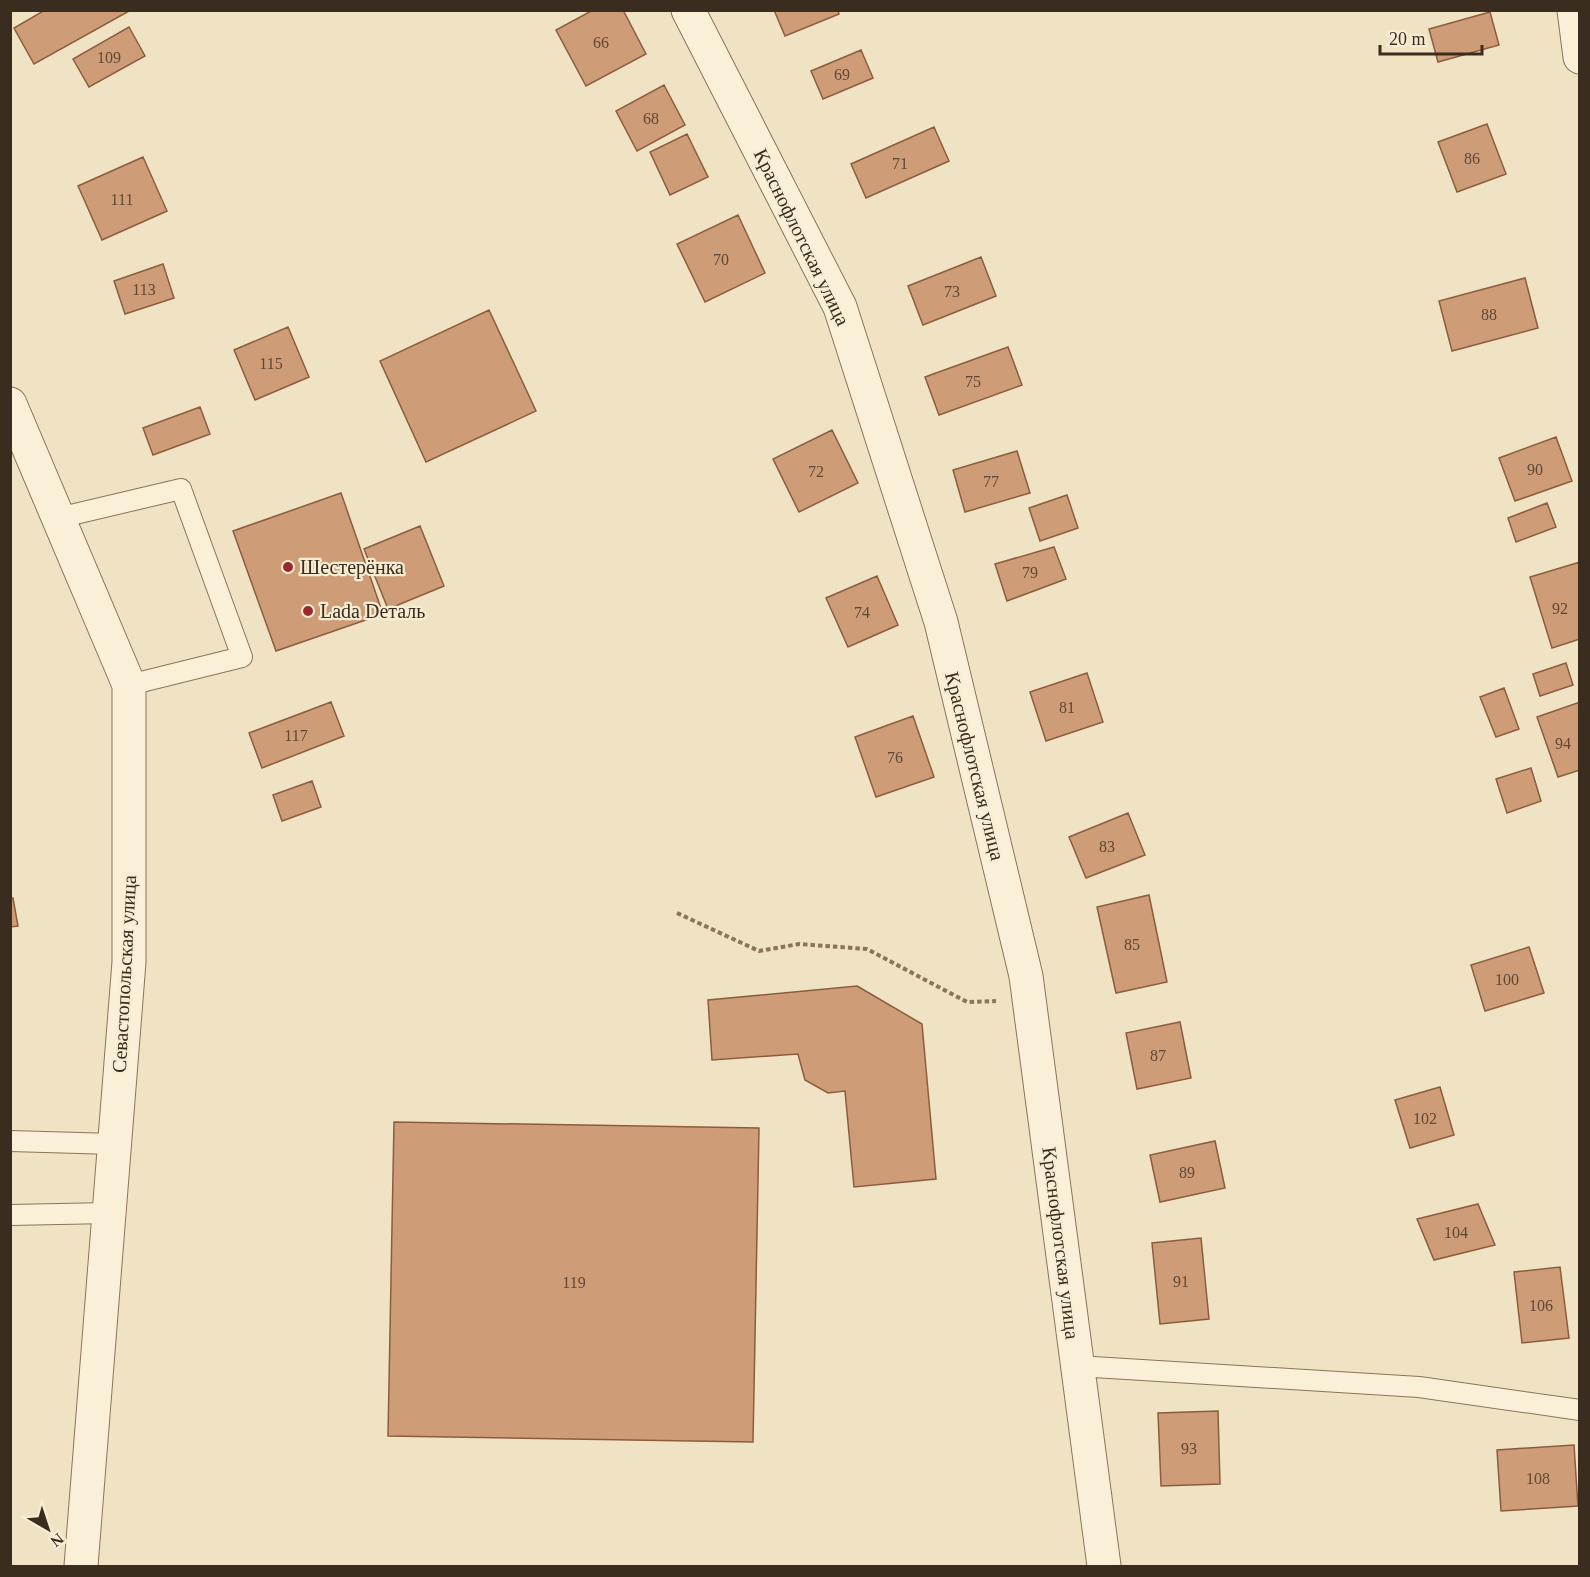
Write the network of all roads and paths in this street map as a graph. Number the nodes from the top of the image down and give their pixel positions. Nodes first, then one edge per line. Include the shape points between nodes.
1 (688, 10) edge
2 (1574, 10) edge
3 (1580, 57) edge
4 (10, 405) edge
5 (58, 518) junction
6 (129, 685) junction
7 (677, 913) dead end
8 (1029, 1001) junction
9 (10, 1141) edge
10 (114, 1144) junction
11 (109, 1213) junction
12 (10, 1215) edge
13 (1077, 1366) junction
14 (1580, 1410) edge
15 (81, 1566) edge
16 (1104, 1566) edge

1 - 8 street, Краснофлотская улица via 840,307 941,622
2 - 3 street
4 - 5 street, Севастопольская улица
5 - 6 street, Севастопольская улица
5 - 6 lane via 181,489 242,657
6 - 10 street, Севастопольская улица via 129,962
7 - 8 path via 759,951 799,944 867,949 967,1002
8 - 13 street, Краснофлотская улица
9 - 10 lane
10 - 11 street, Севастопольская улица
11 - 12 lane
11 - 15 street, Севастопольская улица
13 - 14 lane via 1419,1388
13 - 16 street, Краснофлотская улица

